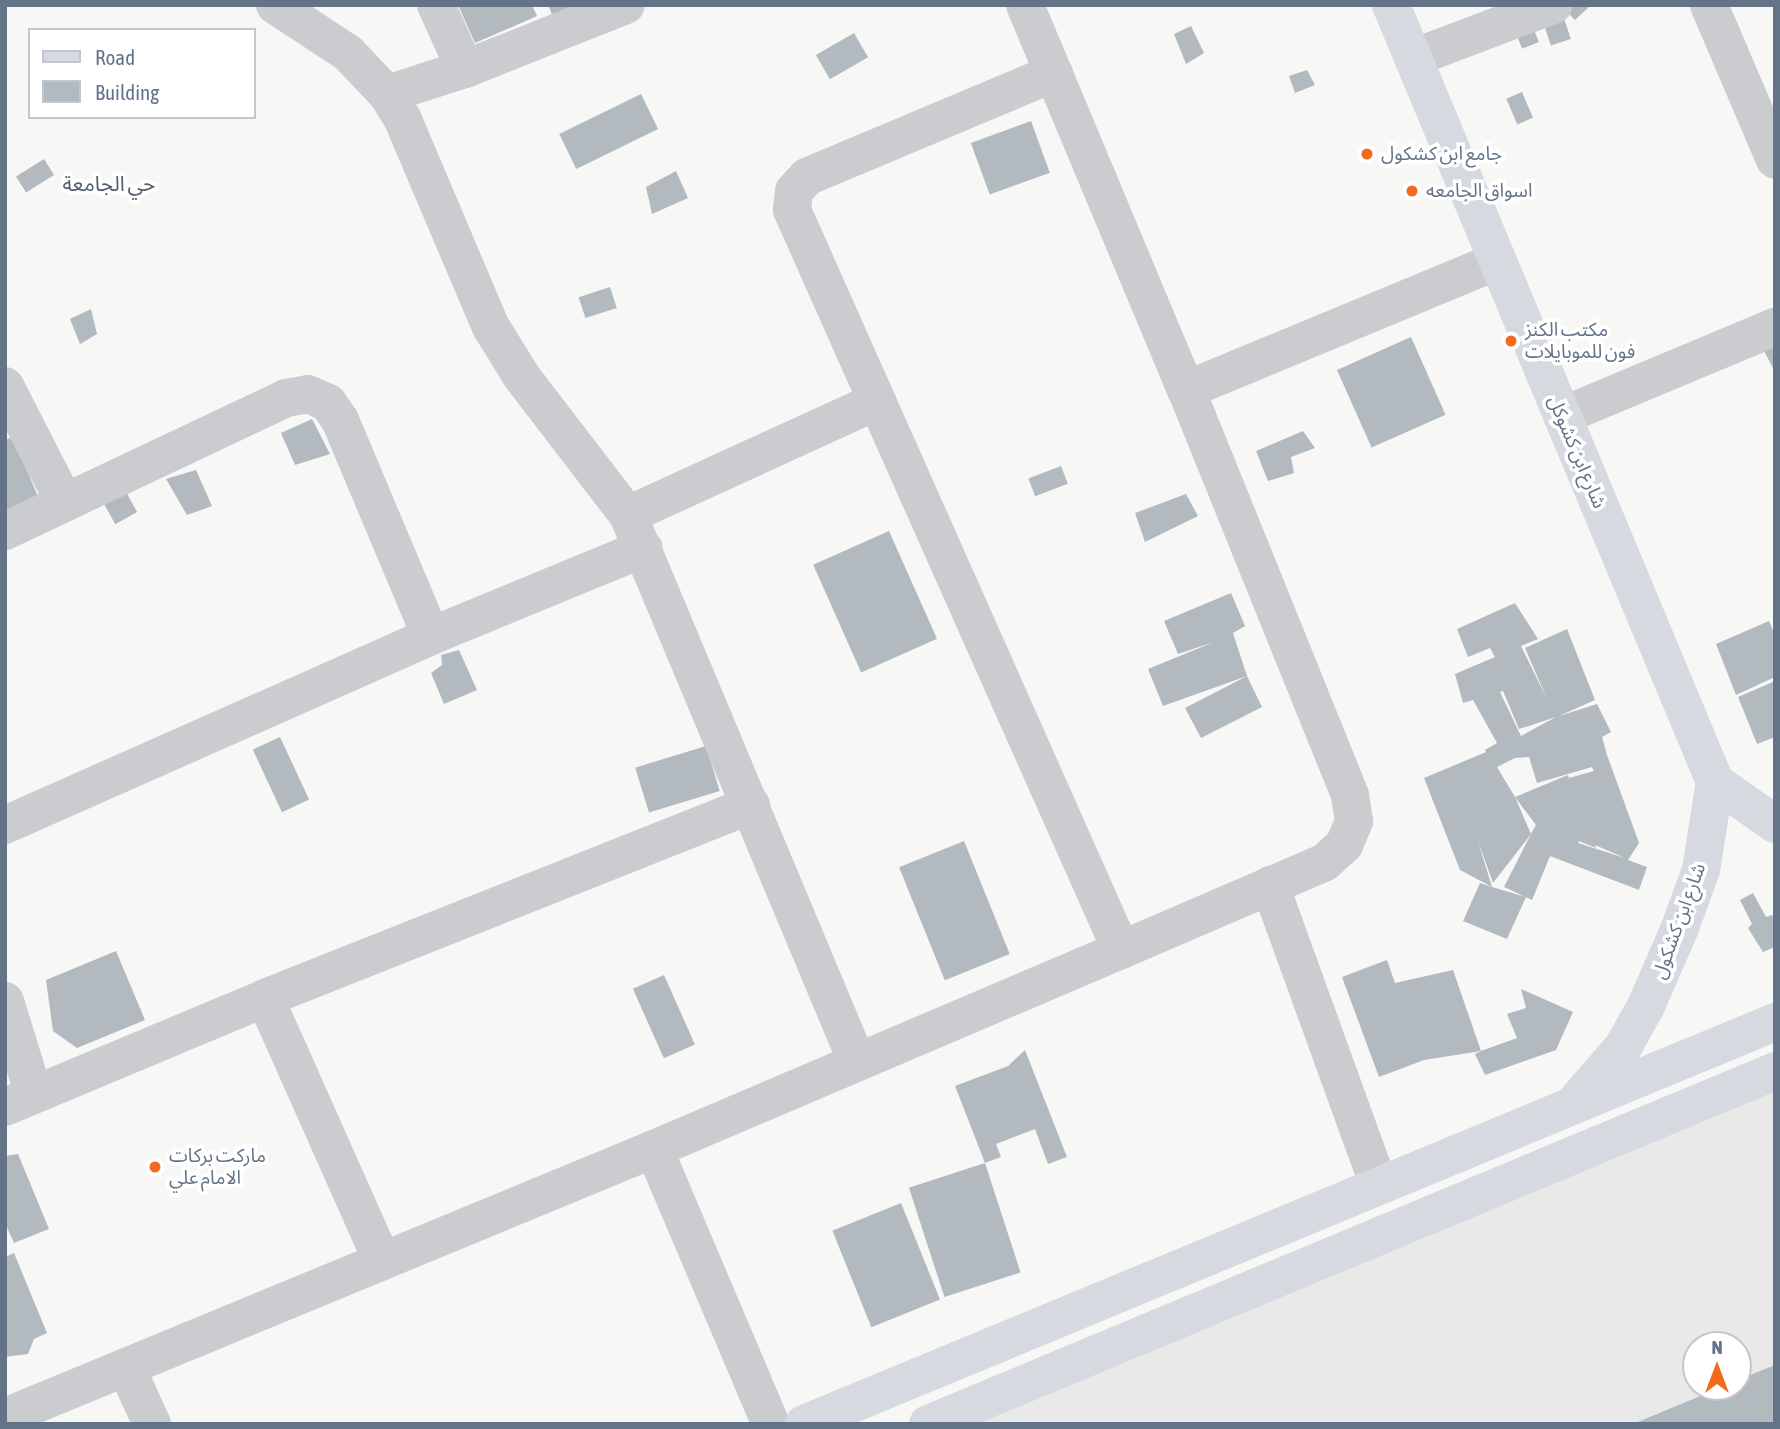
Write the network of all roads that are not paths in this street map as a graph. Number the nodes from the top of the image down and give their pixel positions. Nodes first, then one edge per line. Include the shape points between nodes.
1 (275, 5) edge
2 (436, 5) edge
3 (626, 5) edge
4 (1024, 5) edge
5 (1391, 5) edge
6 (1553, 5) edge
7 (1709, 5) edge
8 (1413, 58) junction
9 (465, 69) junction
10 (1054, 73) junction
11 (387, 94) junction
12 (1775, 160) edge
13 (1497, 261) junction
14 (1775, 327) edge
15 (5, 386) edge
16 (1186, 390) junction
17 (877, 401) junction
18 (1562, 416) junction
19 (65, 503) junction
20 (5, 531) edge
21 (636, 531) junction
22 (431, 636) junction
23 (1715, 782) junction
24 (751, 805) junction
25 (1775, 824) edge
26 (5, 825) edge
27 (1270, 885) junction
28 (1121, 950) junction
29 (265, 998) junction
30 (5, 1001) edge
31 (1775, 1023) edge
32 (857, 1062) junction
33 (1775, 1071) edge
34 (20, 1101) edge
35 (1570, 1107) junction
36 (654, 1149) junction
37 (1379, 1186) junction
38 (382, 1261) junction
39 (1025, 1333) junction
40 (126, 1367) junction
41 (1042, 1376) junction
42 (5, 1417) edge
43 (152, 1424) edge
44 (771, 1424) edge
45 (804, 1424) edge
46 (928, 1424) edge

1 - 11 street via 348,53
2 - 9 street
3 - 9 street
4 - 10 street
5 - 8 street, شارع ابن كشوكل
6 - 8 street
7 - 12 street
8 - 13 street, شارع ابن كشوكل
9 - 11 street
10 - 16 street
10 - 17 street via 807,177 794,191 792,209
11 - 21 street via 411,139 491,327 522,377
13 - 16 street
13 - 18 street, شارع ابن كشوكل
14 - 18 street
15 - 19 street
16 - 27 street via 1354,808 1350,834 1336,855
17 - 21 street
17 - 28 street
18 - 23 street, شارع ابن كشوكل
19 - 20 street
19 - 22 street via 286,398 318,397 340,420
21 - 22 street
21 - 24 street
22 - 26 street
23 - 25 street
23 - 35 street, شارع ابن كشكول via 1701,870 1646,1006 1623,1047
24 - 29 street
24 - 32 street
27 - 28 street
27 - 37 street
28 - 32 street
29 - 34 street
29 - 38 street
30 - 34 street
31 - 35 street
32 - 36 street
33 - 41 street
35 - 37 street
36 - 38 street
36 - 44 street
37 - 39 street
38 - 40 street
39 - 41 street
39 - 45 street
40 - 42 street
40 - 43 street
41 - 46 street

